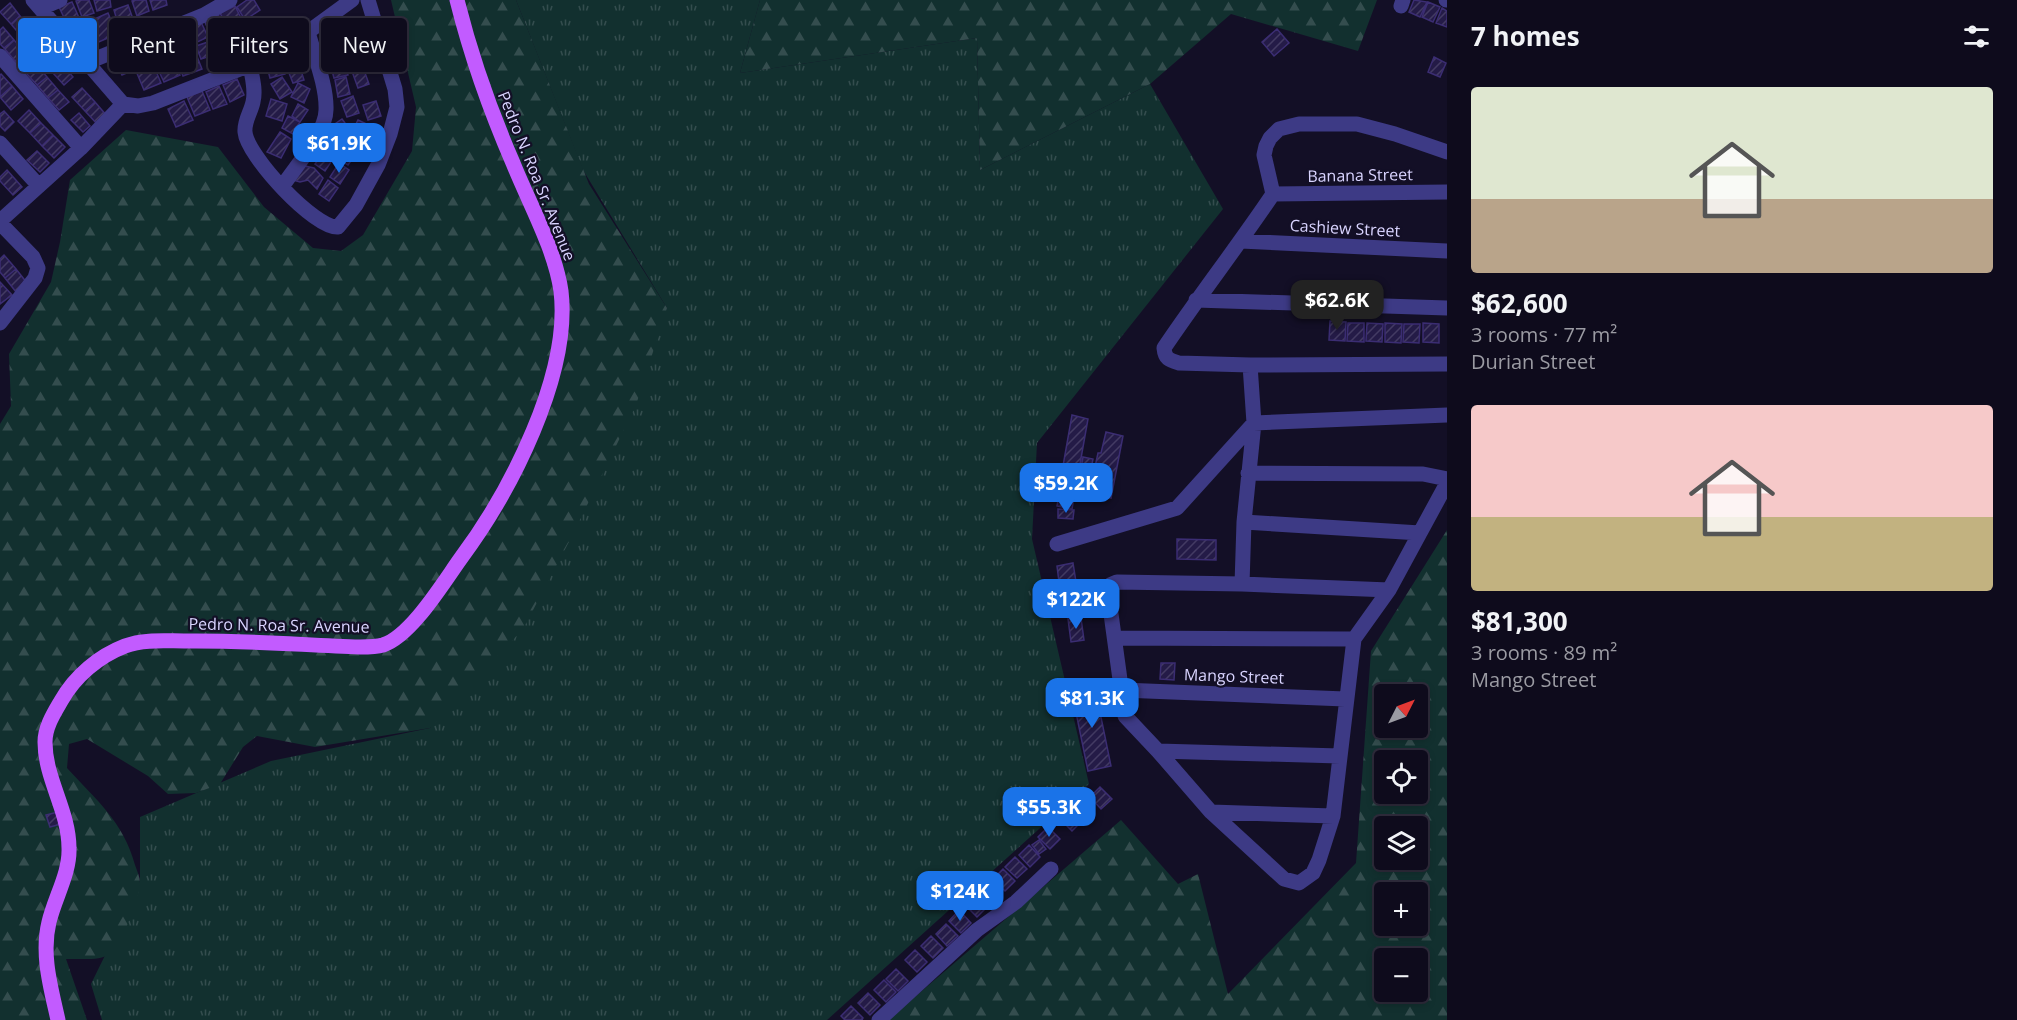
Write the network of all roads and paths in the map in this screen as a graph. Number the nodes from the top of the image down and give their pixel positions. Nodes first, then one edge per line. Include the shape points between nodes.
1 (60, 0) edge
2 (230, 0) edge
3 (352, 0) edge
4 (368, 0) edge
5 (458, 0) edge
6 (37, 4) edge
7 (49, 18) edge
8 (309, 31) edge
9 (309, 36) edge
10 (0, 56) edge
11 (97, 58) edge
12 (96, 72) edge
13 (232, 72) edge
14 (251, 72) edge
15 (123, 104) junction
16 (0, 143) edge
17 (81, 148) junction
18 (1447, 152) edge
19 (39, 186) junction
20 (282, 187) junction
21 (1447, 192) edge
22 (1273, 194) junction
23 (0, 222) edge
24 (1242, 241) junction
25 (1447, 251) edge
26 (1196, 300) junction
27 (1447, 308) edge
28 (1, 318) edge
29 (1447, 364) edge
30 (1250, 365) junction
31 (1447, 415) edge
32 (1254, 423) junction
33 (1248, 473) junction
34 (1447, 481) edge
35 (1244, 522) junction
36 (1419, 533) junction
37 (1058, 544) dead end
38 (1242, 584) junction
39 (1389, 590) junction
40 (1115, 638) junction
41 (1354, 639) junction
42 (1122, 690) junction
43 (1346, 699) junction
44 (1158, 751) junction
45 (1340, 756) junction
46 (1211, 812) junction
47 (1333, 816) junction
48 (1051, 869) dead end
49 (58, 1020) edge
50 (879, 1020) edge

1 - 6 street
2 - 11 street via 204,15
3 - 8 street
4 - 20 street via 397,107 378,165 356,205 338,227 320,222
5 - 49 main road, Pedro N. Roa Sr. Avenue via 493,117 551,253 560,289 562,316 557,349 530,439 482,529 406,632 383,645 146,641 112,652 68,688 48,726 45,741 48,768 69,846 46,945 47,972
6 - 7 street
9 - 20 street via 326,111 317,134
10 - 17 street
12 - 15 street
13 - 15 street via 153,103
14 - 20 street via 254,93 245,134 255,156
15 - 17 street
16 - 19 street
17 - 19 street
18 - 22 street via 1357,124 1299,124 1280,129 1270,138 1264,155
19 - 23 street
21 - 22 street, Banana Street
22 - 24 street
23 - 28 street via 33,257 38,268 35,278
24 - 25 street, Cashiew Street
24 - 26 street
26 - 27 street
26 - 30 street via 1164,348 1168,360
29 - 30 street
30 - 32 street
31 - 32 street
32 - 33 street
32 - 37 street via 1177,508
33 - 34 street via 1423,474
33 - 35 street
34 - 36 street
35 - 36 street
35 - 38 street
36 - 39 street
38 - 39 street
38 - 40 street via 1117,582 1110,585 1108,592
39 - 41 street
40 - 41 street
40 - 42 street
41 - 43 street
42 - 43 street, Mango Street
42 - 44 street via 1125,716
43 - 45 street
44 - 45 street
44 - 46 street
45 - 47 street
46 - 47 street
46 - 47 street via 1284,879 1299,883 1316,867
48 - 50 street

